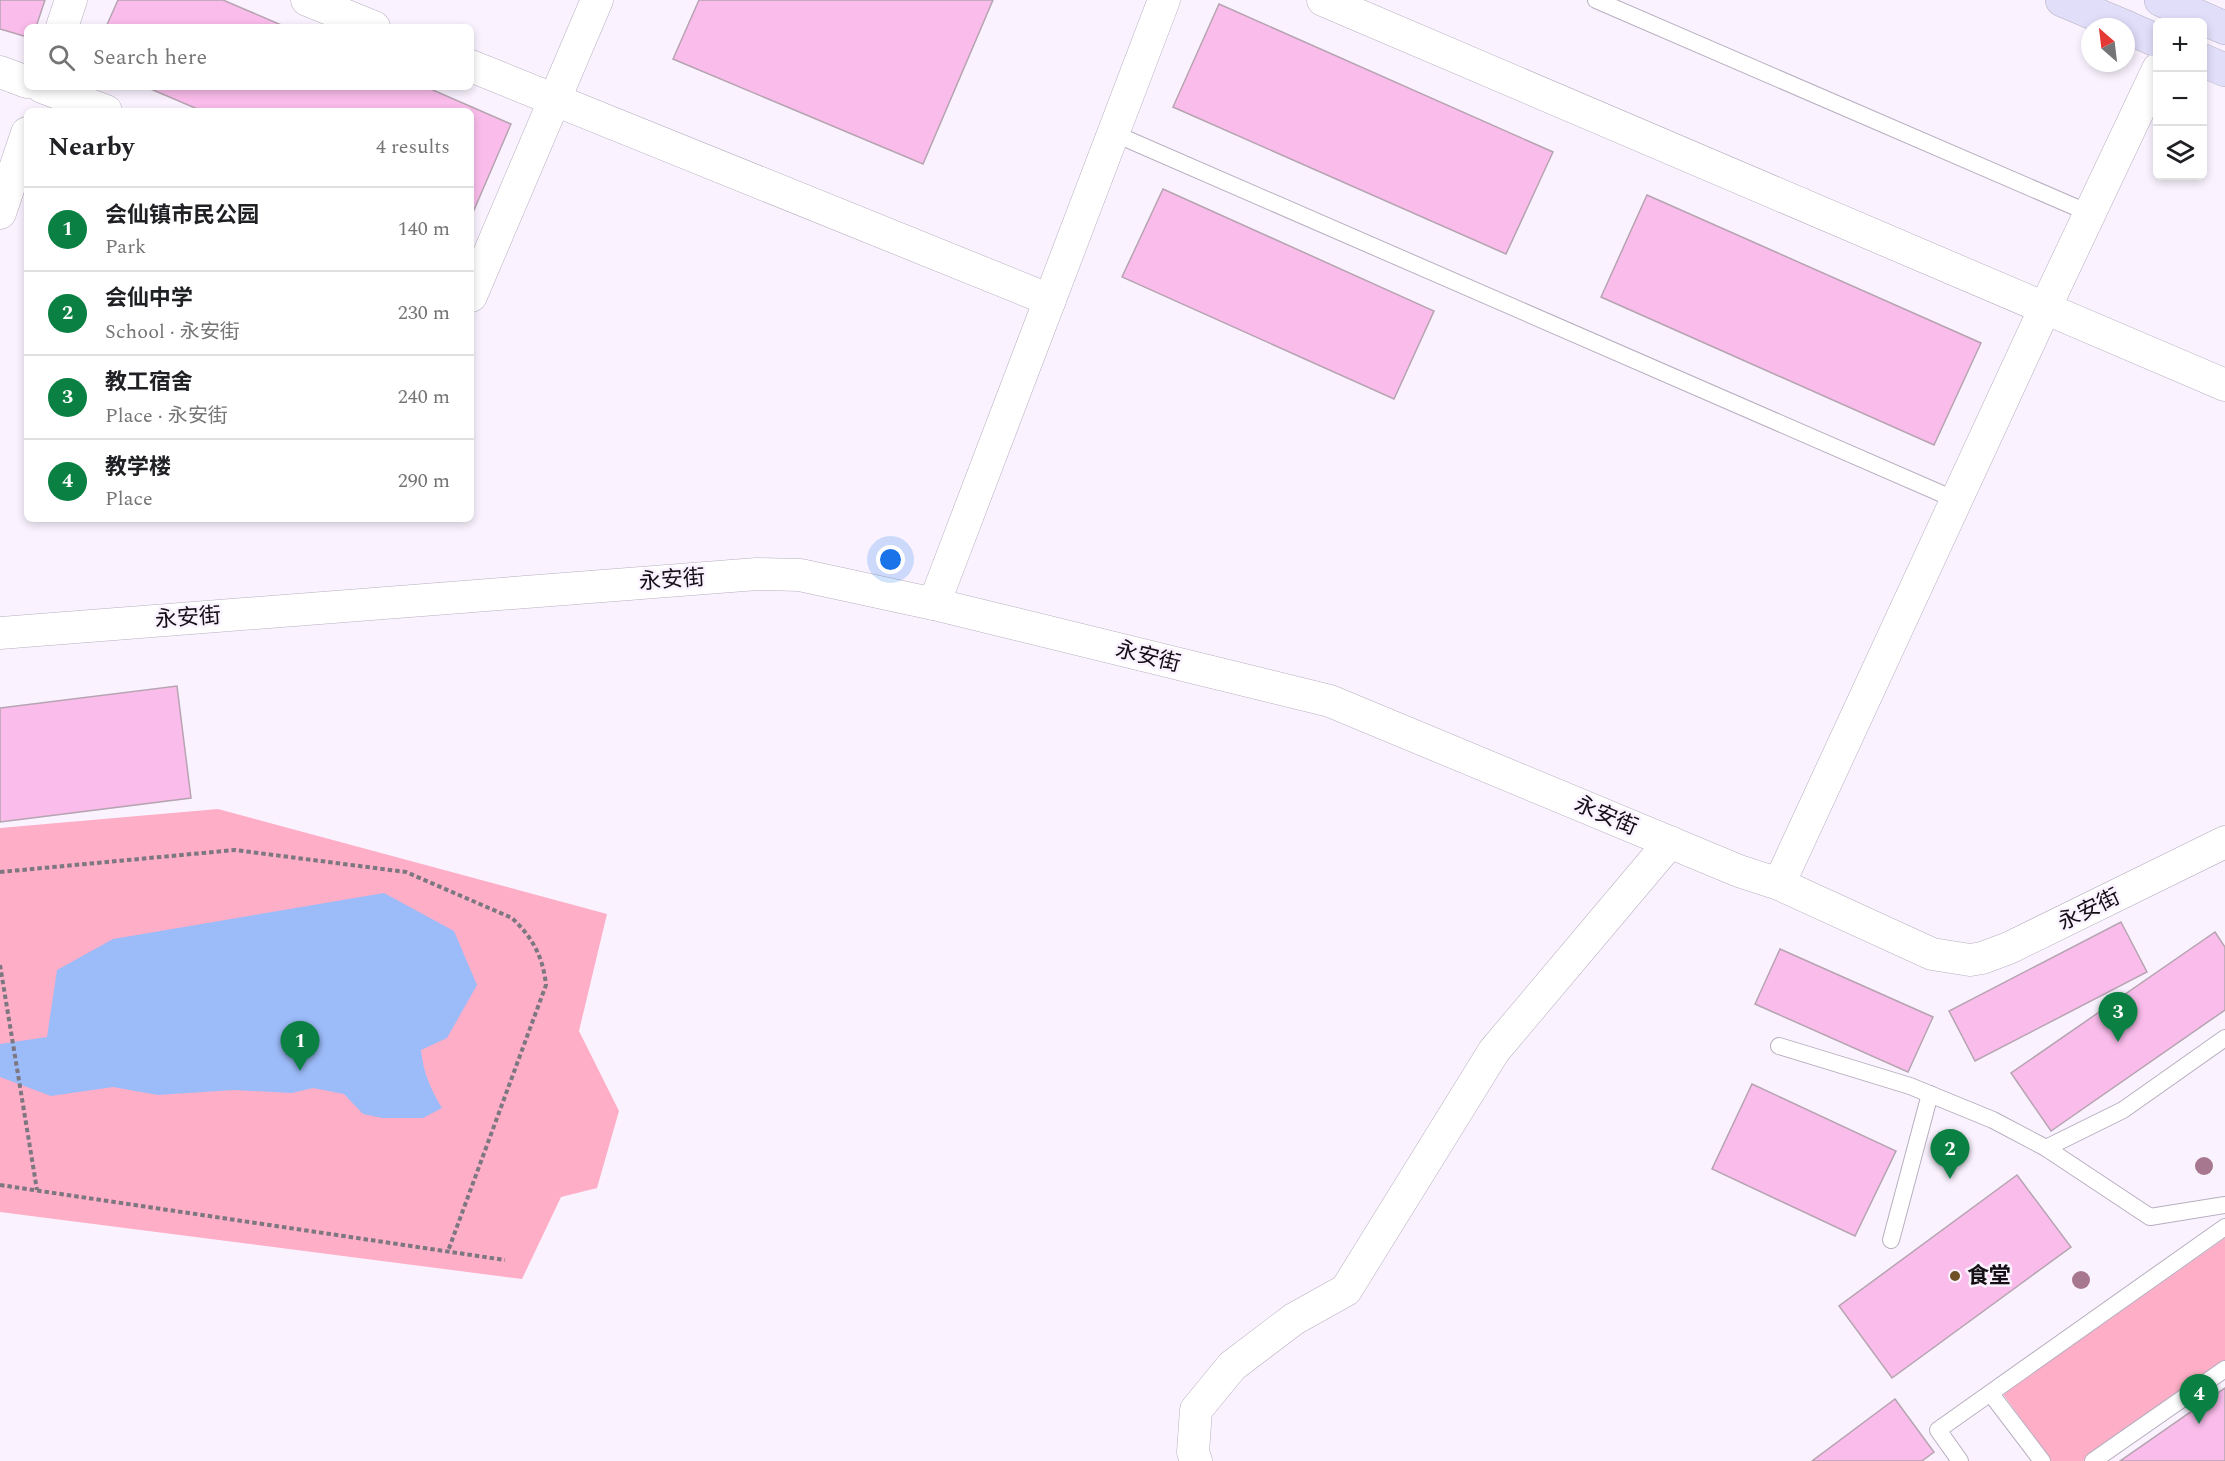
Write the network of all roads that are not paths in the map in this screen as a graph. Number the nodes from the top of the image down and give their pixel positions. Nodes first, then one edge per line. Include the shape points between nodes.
1 (71, 0) edge
2 (307, 0) edge
3 (597, 0) edge
4 (1164, 0) edge
5 (1323, 0) edge
6 (1596, 0) edge
7 (2062, 0) edge
8 (2180, 8) edge
9 (2105, 18) edge
10 (63, 24) edge
11 (367, 24) edge
12 (2225, 28) edge
13 (2135, 31) edge
14 (2153, 38) edge
15 (2207, 62) edge
16 (474, 67) edge
17 (2225, 70) edge
18 (0, 72) edge
19 (2156, 72) edge
20 (24, 81) edge
21 (41, 90) edge
22 (50, 90) edge
23 (555, 100) junction
24 (35, 108) edge
25 (97, 108) edge
26 (1113, 133) junction
27 (24, 142) edge
28 (0, 213) edge
29 (2090, 213) junction
30 (480, 252) edge
31 (474, 281) edge
32 (1050, 300) junction
33 (2045, 308) junction
34 (2225, 385) edge
35 (1956, 500) junction
36 (934, 604) junction
37 (0, 633) edge
38 (1670, 842) junction
39 (2225, 842) edge
40 (1779, 884) junction
41 (2225, 1038) edge
42 (1779, 1046) dead end
43 (1930, 1094) junction
44 (2046, 1148) junction
45 (2225, 1205) edge
46 (2225, 1227) edge
47 (1891, 1240) dead end
48 (2225, 1369) edge
49 (1991, 1394) junction
50 (1196, 1461) edge
51 (1960, 1461) edge
52 (2042, 1461) edge
53 (2093, 1461) edge

1 - 10 street
2 - 11 street
3 - 23 street
4 - 26 street
5 - 33 street
6 - 29 lane
7 - 9 street
8 - 12 street
13 - 14 street
15 - 17 street
16 - 23 street
18 - 20 street
19 - 29 street
21 - 24 street
22 - 25 street
23 - 30 street
23 - 32 street
26 - 32 street
26 - 35 lane
27 - 28 street
29 - 33 street
30 - 31 street
32 - 36 street
33 - 34 street
33 - 35 street
35 - 40 street
36 - 37 street, 永安街 via 800,575 757,574
36 - 38 street, 永安街 via 1330,701
38 - 40 street, 永安街
38 - 50 street via 1494,1051 1346,1290 1294,1320 1232,1366 1196,1410
39 - 40 street, 永安街 via 2009,948 1970,960 1932,954
41 - 44 lane via 2123,1110
42 - 43 lane
43 - 44 lane via 1993,1120
43 - 47 lane
44 - 45 lane via 2150,1217
46 - 49 lane
48 - 53 lane
49 - 51 lane via 1938,1430
49 - 52 lane

